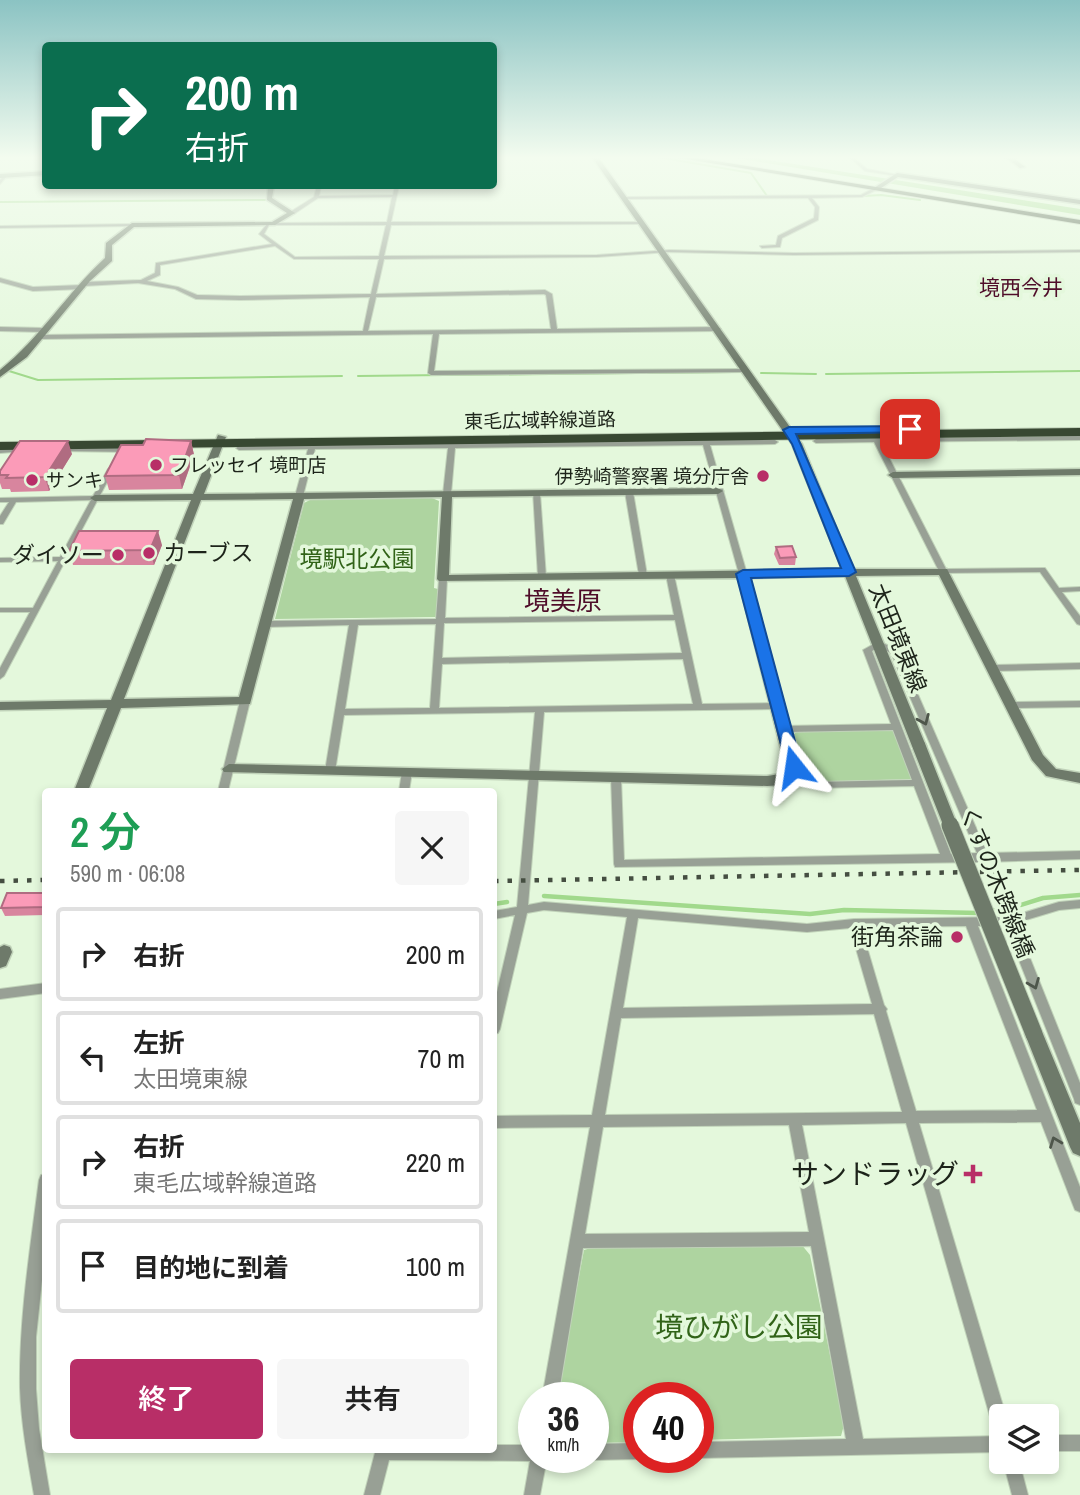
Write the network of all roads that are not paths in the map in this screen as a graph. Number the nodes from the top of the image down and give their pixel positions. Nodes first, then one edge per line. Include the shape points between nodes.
1 (389, 226) edge
2 (130, 227) edge
3 (267, 227) edge
4 (645, 227) edge
5 (800, 227) edge
6 (274, 245) junction
7 (738, 246) dead end
8 (762, 250) junction
9 (663, 251) junction
10 (1080, 251) edge
11 (380, 257) junction
12 (0, 280) edge
13 (141, 282) junction
14 (83, 286) junction
15 (373, 294) junction
16 (0, 329) edge
17 (718, 329) junction
18 (554, 331) junction
19 (41, 333) junction
20 (365, 333) junction
21 (436, 334) junction
22 (747, 370) junction
23 (0, 374) edge
24 (1080, 430) edge
25 (791, 433) junction
26 (968, 434) junction
27 (653, 438) junction
28 (1080, 438) edge
29 (992, 439) junction
30 (0, 440) edge
31 (220, 440) junction
32 (876, 440) junction
33 (356, 441) junction
34 (816, 441) dead end
35 (775, 442) dead end
36 (632, 443) junction
37 (706, 443) junction
38 (156, 444) junction
39 (369, 446) junction
40 (452, 446) junction
41 (50, 447) junction
42 (239, 447) dead end
43 (312, 447) junction
44 (0, 448) edge
45 (143, 449) junction
46 (196, 449) dead end
47 (122, 450) junction
48 (1080, 472) edge
49 (893, 475) junction
50 (718, 491) junction
51 (629, 492) junction
52 (536, 493) junction
53 (447, 494) junction
54 (299, 496) junction
55 (196, 497) junction
56 (95, 498) junction
57 (0, 500) edge
58 (14, 500) junction
59 (0, 522) edge
60 (61, 559) junction
61 (0, 560) edge
62 (943, 571) junction
63 (849, 572) junction
64 (743, 574) junction
65 (643, 575) junction
66 (670, 575) junction
67 (542, 577) junction
68 (443, 579) junction
69 (1080, 589) edge
70 (1058, 590) junction
71 (0, 610) edge
72 (35, 610) junction
73 (678, 617) junction
74 (439, 622) junction
75 (1080, 622) edge
76 (354, 623) junction
77 (265, 624) junction
78 (879, 644) junction
79 (5, 656) edge
80 (688, 656) junction
81 (438, 661) junction
82 (1080, 666) edge
83 (993, 668) junction
84 (0, 676) edge
85 (245, 701) junction
86 (115, 704) junction
87 (1080, 704) edge
88 (1012, 705) junction
89 (0, 706) edge
90 (777, 706) junction
91 (698, 707) junction
92 (540, 709) junction
93 (434, 711) junction
94 (339, 712) junction
95 (895, 727) junction
96 (784, 729) junction
97 (919, 746) joint
98 (229, 769) junction
99 (330, 771) junction
100 (407, 772) junction
101 (536, 774) junction
102 (616, 777) junction
103 (790, 778) junction
104 (1080, 778) edge
105 (917, 783) junction
106 (82, 788) edge
107 (224, 788) edge
108 (404, 788) edge
109 (1080, 855) edge
110 (947, 858) junction
111 (984, 858) junction
112 (1080, 904) edge
113 (522, 910) junction
114 (497, 914) edge
115 (633, 914) junction
116 (1009, 921) junction
117 (854, 923) junction
118 (971, 923) junction
119 (42, 989) edge
120 (0, 994) edge
121 (881, 1009) junction
122 (615, 1013) junction
123 (497, 1016) edge
124 (1080, 1099) edge
125 (1045, 1116) junction
126 (914, 1119) junction
127 (794, 1121) junction
128 (497, 1122) edge
129 (597, 1122) junction
130 (1080, 1147) edge
131 (1080, 1205) edge
132 (42, 1219) edge
133 (816, 1239) junction
134 (577, 1241) junction
135 (553, 1382) edge
136 (995, 1404) edge
137 (1059, 1443) edge
138 (1080, 1443) edge
139 (989, 1444) edge
140 (856, 1447) junction
141 (714, 1450) edge
142 (383, 1453) edge
143 (497, 1453) edge
144 (518, 1453) edge
145 (536, 1473) edge
146 (1014, 1474) edge
147 (42, 1495) edge
148 (372, 1495) edge
149 (532, 1495) edge
150 (1020, 1495) edge

1 - 11 street
2 - 14 street via 110,242 109,260
3 - 6 street via 260,232
4 - 9 street, 太田境東線
5 - 8 street via 780,237 778,246
6 - 11 street via 294,258
6 - 13 street via 158,264 158,274
7 - 8 street
8 - 9 street
8 - 10 street
9 - 11 street via 597,256
9 - 17 street, 太田境東線
11 - 15 street
12 - 14 street via 33,289
13 - 14 street
13 - 15 street via 202,298
14 - 19 street
15 - 18 street via 548,293
15 - 20 street
16 - 19 street
17 - 18 street
17 - 22 street, 太田境東線
18 - 21 street
19 - 20 street
19 - 23 street via 24,355
20 - 21 street
21 - 22 street via 431,373
22 - 25 street, 太田境東線
24 - 25 highway, 東毛広域幹線道路
24 - 26 highway, 東毛広域幹線道路
25 - 26 highway, 東毛広域幹線道路
25 - 27 highway, 東毛広域幹線道路
25 - 31 highway, 東毛広域幹線道路
25 - 63 street, 太田境東線
26 - 29 street
27 - 33 highway, 東毛広域幹線道路
27 - 36 street
28 - 29 street
29 - 32 street
30 - 31 highway, 東毛広域幹線道路
31 - 33 highway, 東毛広域幹線道路
31 - 38 highway, 東毛広域幹線道路
31 - 55 street
32 - 34 street
32 - 49 street
33 - 39 street
35 - 37 street
36 - 37 street
36 - 40 street
37 - 50 street
38 - 41 highway, 東毛広域幹線道路
38 - 45 street
39 - 40 street
39 - 43 street
40 - 53 street
41 - 44 highway, 東毛広域幹線道路
41 - 47 street
42 - 43 street
43 - 54 street
45 - 46 street
45 - 47 street
47 - 56 street
48 - 49 street
49 - 62 street
50 - 51 street
50 - 64 street
51 - 52 street
51 - 65 street
52 - 53 street
52 - 67 street
53 - 54 street
53 - 68 street
54 - 55 street
54 - 77 street
55 - 56 street
55 - 86 street
56 - 58 street
56 - 60 street
57 - 58 street
58 - 59 street
60 - 61 street
60 - 72 street
62 - 63 street
62 - 70 street via 1038,570 1045,572
62 - 83 street
63 - 64 street
63 - 78 street, 太田境東線
64 - 66 street
64 - 90 street
65 - 66 street
65 - 67 street
66 - 73 street
67 - 68 street
68 - 74 street
69 - 70 street
70 - 75 street
71 - 72 street
72 - 79 street
73 - 74 street
73 - 80 street
74 - 76 street
74 - 81 street
76 - 77 street
76 - 94 street
77 - 85 street
78 - 95 street via 867,650
78 - 97 street, 太田境東線
78 -> 111 street via 895,651
79 - 84 street
80 - 81 street
80 - 91 street
81 - 93 street
82 - 83 street
83 - 88 street
85 - 86 street
85 - 98 street
86 - 89 street
86 - 106 street
87 - 88 street
88 - 104 street via 1051,773
90 - 91 street
90 - 96 street
91 - 92 street
92 - 93 street
92 - 101 street
93 - 94 street
94 - 99 street
95 - 96 street
95 - 105 street
96 - 103 street via 794,767
97 - 130 street, くすの木跨線橋, bridge
98 - 99 street
98 - 107 street
99 - 100 street
100 - 101 street
100 - 108 street
101 - 102 street
101 - 113 street
102 - 103 street
102 - 110 street via 619,864
103 - 105 street via 813,785
105 - 110 street
109 - 111 street
110 - 111 street
112 - 116 street
113 - 114 street
113 - 115 street via 544,906
113 - 123 street
115 - 117 street via 807,928
115 - 122 street
116 - 118 street
116 -> 124 street
117 - 118 street
117 - 121 street
118 - 125 street
119 - 120 street
121 - 122 street
121 - 126 street
122 - 129 street
125 - 126 street
131 -> 125 street
126 - 127 street
126 - 136 street
127 - 129 street
127 - 133 street
128 - 129 street
129 - 134 street
132 - 147 street via 27,1388
133 - 134 street
133 - 140 street
134 - 135 street
137 - 138 street
139 - 140 street
140 - 141 street
142 - 148 street
143 - 144 street
145 - 149 street
146 - 150 street

